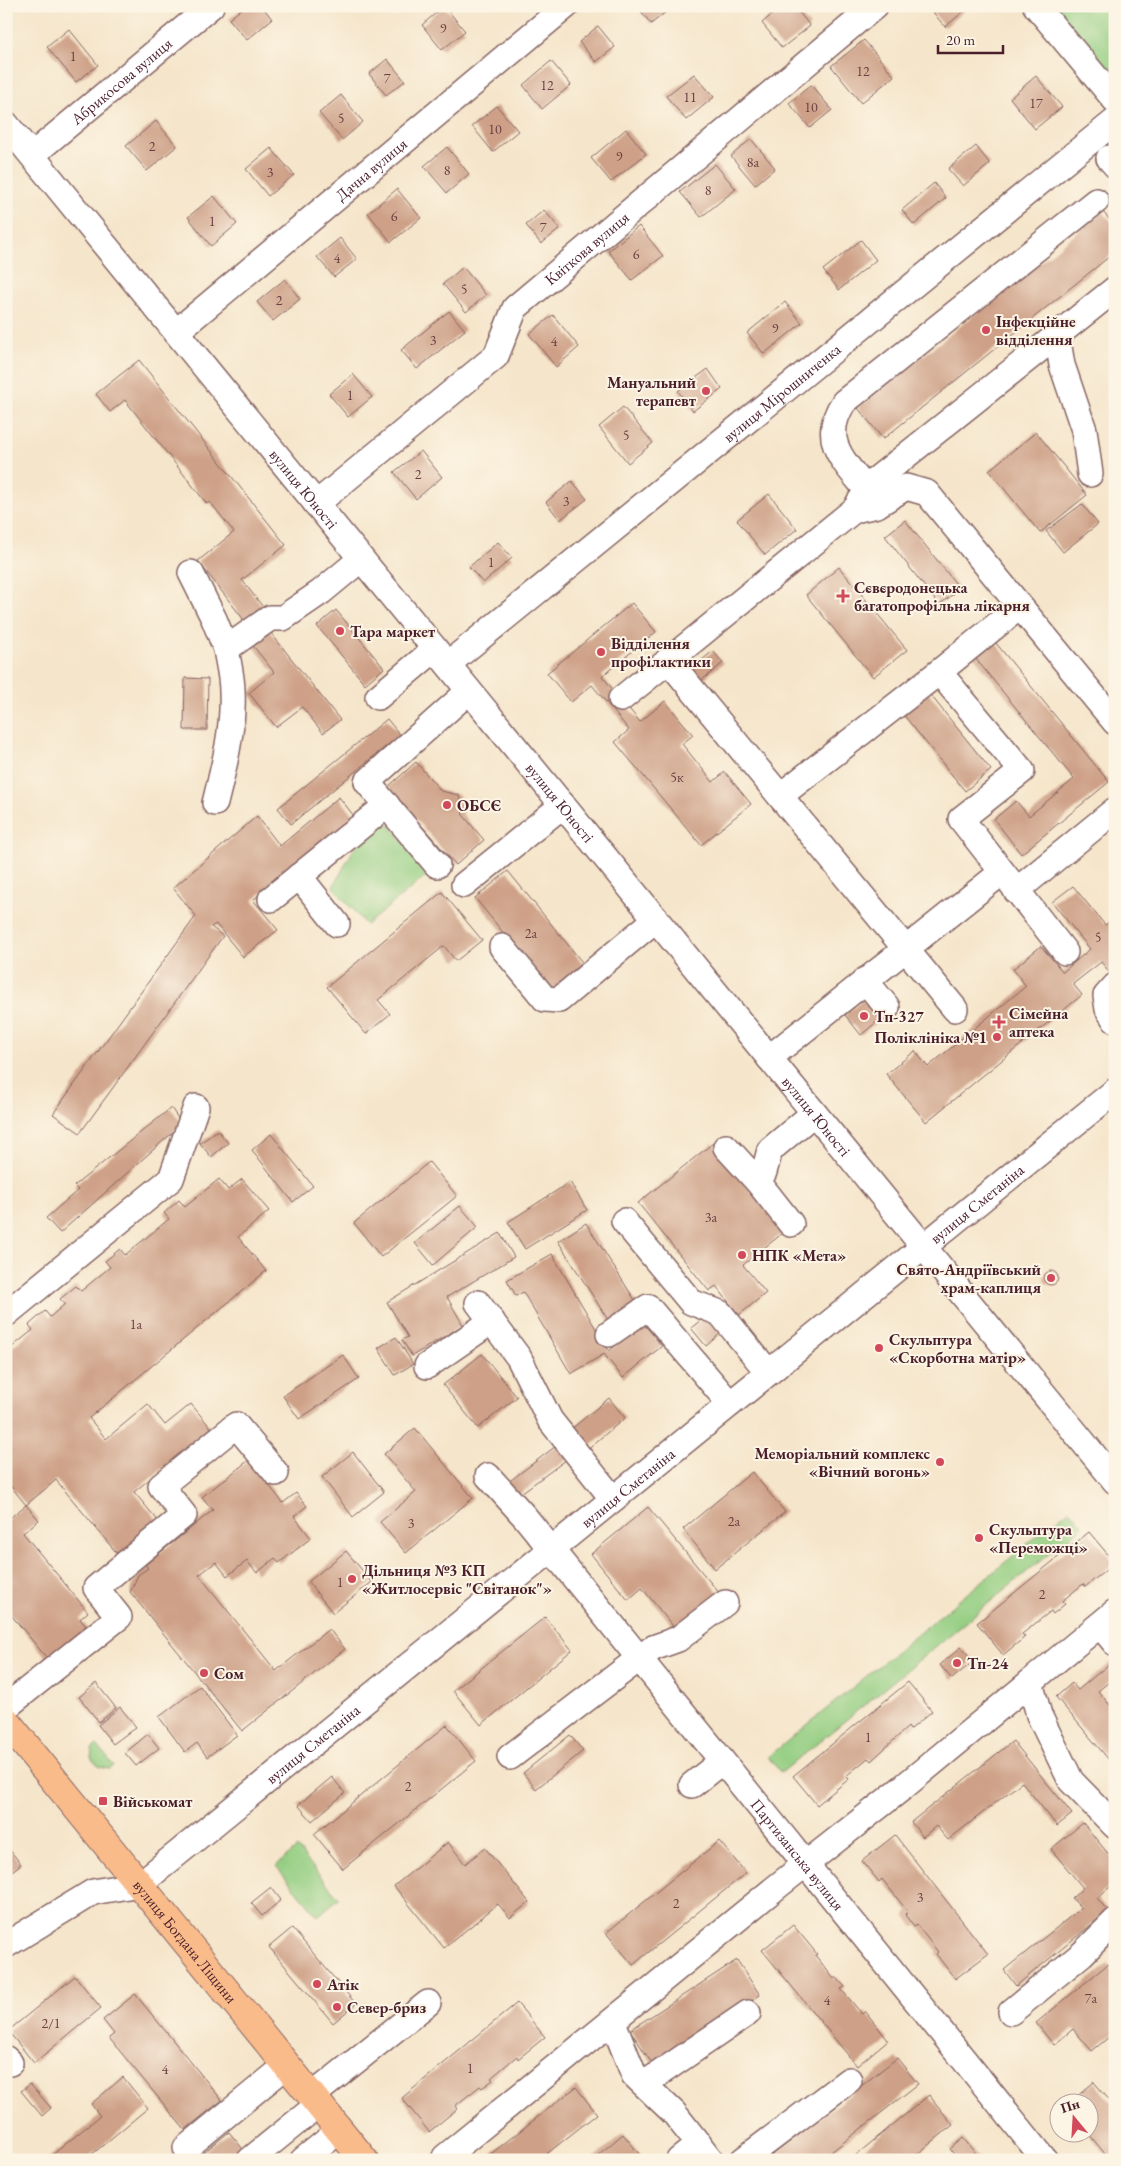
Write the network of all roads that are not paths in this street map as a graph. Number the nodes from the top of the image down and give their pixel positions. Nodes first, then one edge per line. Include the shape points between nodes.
1 (210, 6) edge
2 (566, 6) edge
3 (875, 6) edge
4 (1036, 6) edge
5 (1115, 100) edge
6 (1115, 121) edge
7 (6, 124) edge
8 (32, 155) junction
9 (1096, 201) dead end
10 (1115, 289) edge
11 (176, 332) junction
12 (1057, 336) junction
13 (1090, 474) dead end
14 (860, 500) junction
15 (316, 504) junction
16 (362, 559) junction
17 (191, 573) dead end
18 (1019, 607) junction
19 (226, 648) junction
20 (441, 657) junction
21 (668, 660) junction
22 (939, 672) junction
23 (469, 690) junction
24 (378, 697) dead end
25 (621, 699) dead end
26 (1115, 722) edge
27 (780, 796) junction
28 (215, 803) dead end
29 (387, 805) junction
30 (563, 805) junction
31 (1115, 810) edge
32 (437, 865) dead end
33 (299, 876) junction
34 (1009, 882) junction
35 (464, 885) dead end
36 (270, 899) dead end
37 (656, 919) junction
38 (337, 924) dead end
39 (502, 948) dead end
40 (905, 948) junction
41 (1065, 952) dead end
42 (865, 980) junction
43 (1115, 986) edge
44 (887, 1007) dead end
45 (955, 1009) dead end
46 (1115, 1020) edge
47 (769, 1058) junction
48 (1115, 1091) edge
49 (196, 1107) dead end
50 (814, 1113) junction
51 (726, 1147) dead end
52 (758, 1182) junction
53 (624, 1221) dead end
54 (791, 1224) dead end
55 (924, 1246) junction
56 (6, 1314) edge
57 (609, 1334) dead end
58 (428, 1366) dead end
59 (768, 1372) junction
60 (730, 1404) junction
61 (276, 1473) dead end
62 (488, 1476) dead end
63 (1115, 1481) edge
64 (613, 1499) junction
65 (550, 1550) junction
66 (725, 1603) dead end
67 (1110, 1627) edge
68 (639, 1659) junction
69 (1030, 1682) junction
70 (6, 1707) edge
71 (6, 1721) edge
72 (510, 1757) dead end
73 (722, 1761) junction
74 (692, 1785) dead end
75 (1115, 1826) edge
76 (806, 1864) junction
77 (140, 1884) junction
78 (1115, 1921) edge
79 (6, 1945) edge
80 (428, 2003) dead end
81 (1011, 2012) dead end
82 (748, 2013) dead end
83 (612, 2022) junction
84 (287, 2065) junction
85 (849, 2080) dead end
86 (644, 2084) junction
87 (315, 2100) junction
88 (340, 2130) junction
89 (186, 2148) dead end
90 (705, 2152) edge
91 (445, 2157) dead end
92 (250, 2160) edge
93 (302, 2160) edge
94 (364, 2160) edge
95 (679, 2160) edge
96 (744, 2160) edge
97 (1045, 2160) edge

1 - 8 street, Абрикосова вулиця
2 - 11 street, Дачна вулиця
3 - 15 street, Квіткова вулиця via 515,308 496,356
4 - 5 street
6 - 20 street, вулиця Мірошниченка
7 - 8 street, вулиця Юності
8 - 11 street, вулиця Юності
9 - 14 street via 844,402 836,413 832,430 834,443 853,473
10 - 12 street
11 - 15 street, вулиця Юності
12 - 13 street via 1062,365 1084,430
12 - 14 street via 873,482
14 - 18 street via 877,505 906,487 927,493
14 - 21 street
15 - 16 street, вулиця Юності
16 - 19 street via 283,618 270,618
16 - 20 street, вулиця Юності
17 - 19 street
18 - 22 street
18 - 26 street
19 - 28 street via 232,691 230,729
20 - 23 street, вулиця Юності
20 - 24 street, вулиця Мірошниченка
21 - 25 street
21 - 27 street
22 - 27 street
22 - 34 street via 1022,771 961,819
23 - 29 street via 368,782
23 - 30 street, вулиця Юності
27 - 40 street
29 - 32 street
29 - 33 street
30 - 35 street
30 - 37 street, вулиця Юності
31 - 34 street
33 - 36 street
33 - 38 street
34 - 40 street
34 - 41 street
37 - 39 street via 559,1000 545,1000
37 - 47 street, вулиця Юності
40 - 42 street
40 - 45 street
42 - 44 street
42 - 47 street
43 - 46 street via 1106,996
47 - 50 street, вулиця Юності
48 - 55 street, вулиця Сметаніна
49 - 56 street via 171,1179
50 - 52 street via 770,1150
50 - 55 street, вулиця Юності
51 - 52 street
52 - 54 street
53 - 59 street via 691,1302 720,1313
55 - 59 street, вулиця Сметаніна
55 - 63 street, вулиця Юності
57 - 60 street via 648,1307
58 - 64 street via 485,1312 519,1358 550,1420
59 - 60 street, вулиця Сметаніна
60 - 64 street, вулиця Сметаніна
61 - 70 street via 236,1425 161,1486 184,1515 96,1588 119,1617
62 - 65 street, Партизанська вулиця
64 - 65 street, вулиця Сметаніна
65 - 68 street, Партизанська вулиця
65 - 77 street, вулиця Сметаніна
66 - 68 street via 678,1639 653,1648
67 - 69 street
68 - 72 street
68 - 73 street, Партизанська вулиця
69 - 75 street via 1038,1715 1071,1782
69 - 76 street
71 - 77 main road, вулиця Богдана Ліщини
73 - 74 street
73 - 76 street, Партизанська вулиця
76 - 83 street
76 - 97 street, Партизанська вулиця
77 - 79 street via 93,1892
77 - 84 main road, вулиця Богдана Ліщини
78 - 81 street via 1082,1954
80 - 87 street
82 - 86 street
83 - 86 street via 634,2074
83 - 91 street
84 - 87 main road, вулиця Богдана Ліщини
84 - 89 street
85 - 96 street
86 - 90 street
87 - 88 main road, вулиця Богдана Ліщини
87 - 92 street
88 - 93 street
88 - 94 main road, вулиця Богдана Ліщини
90 - 95 street

